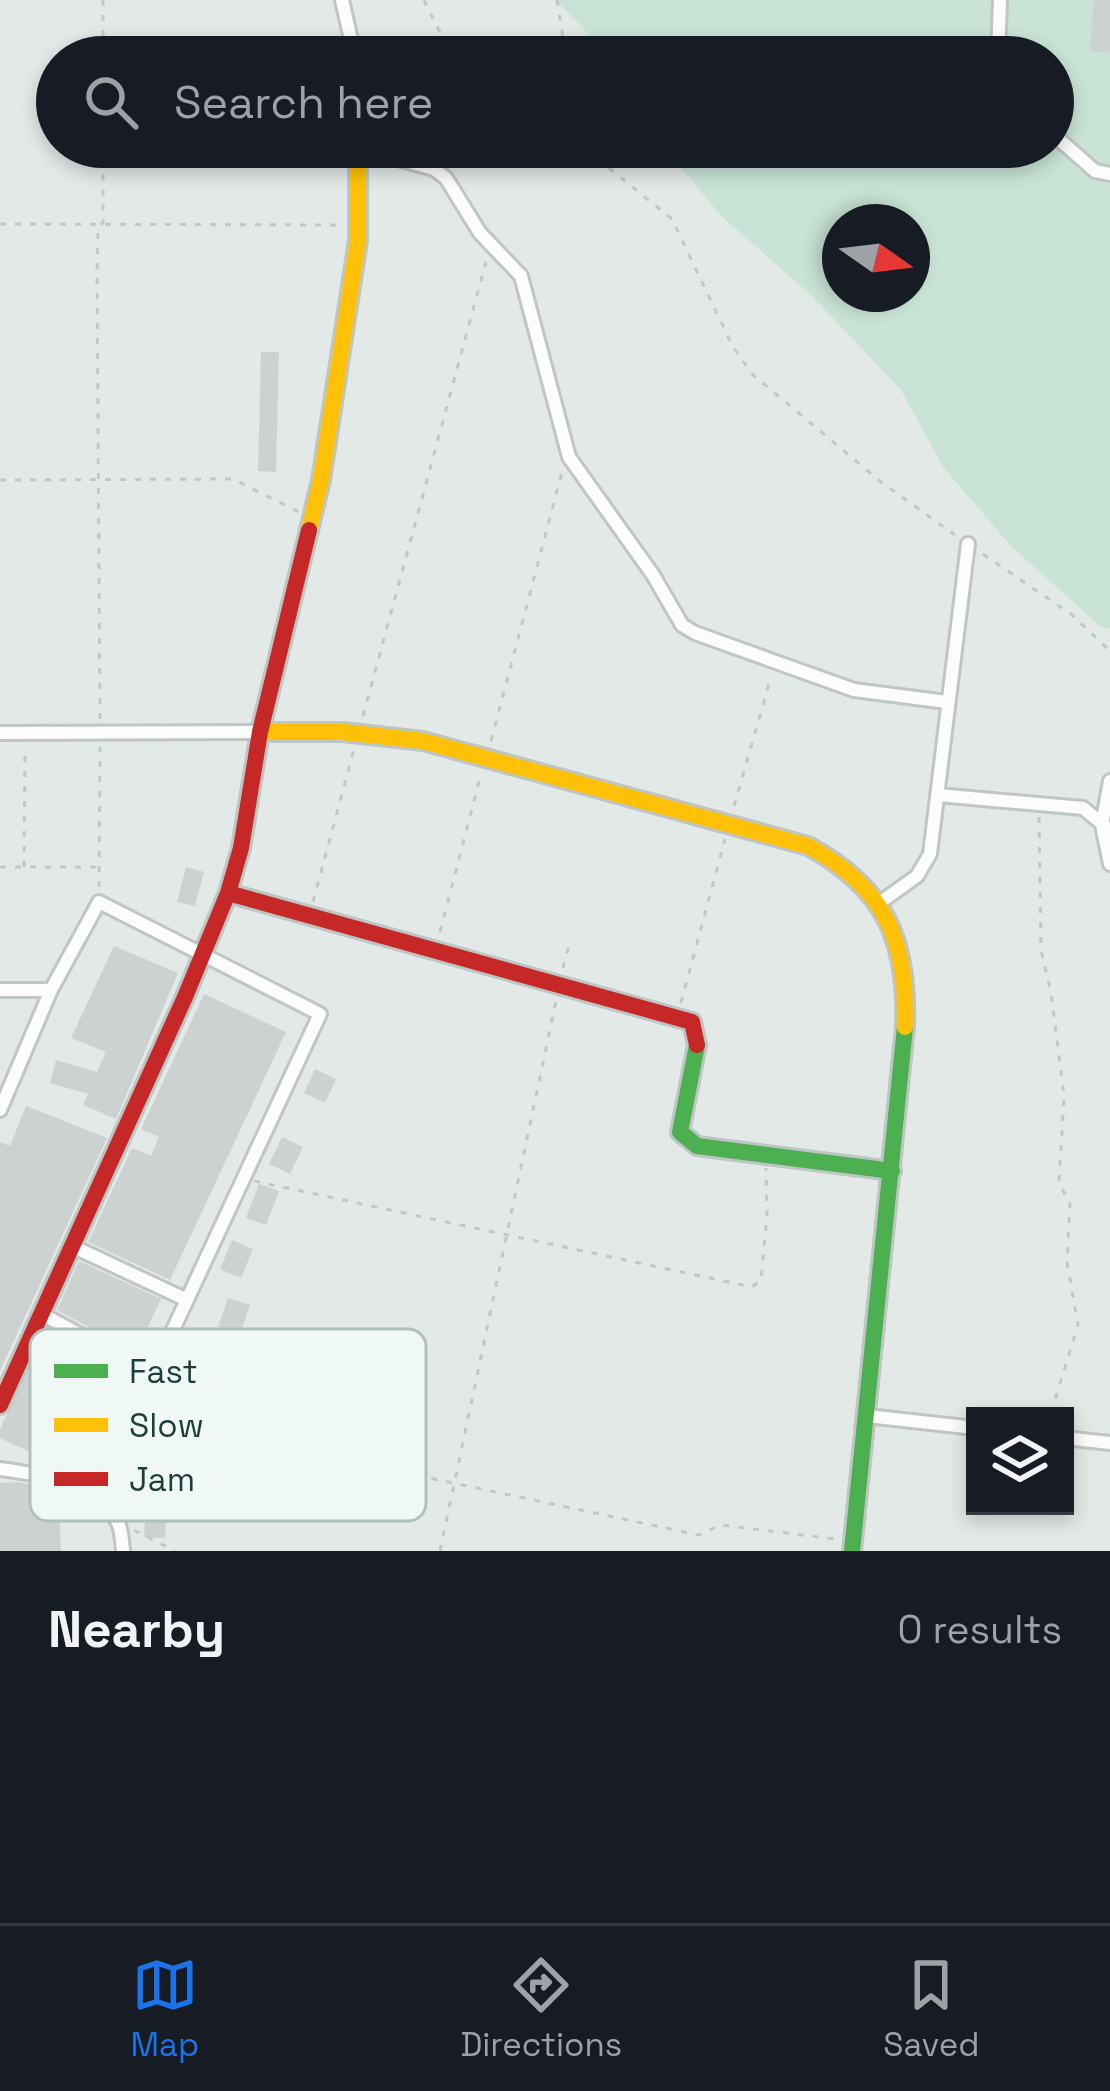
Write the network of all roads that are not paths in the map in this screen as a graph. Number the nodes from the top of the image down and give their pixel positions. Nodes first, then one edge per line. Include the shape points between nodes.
1 (342, 0) edge
2 (1000, 0) edge
3 (350, 36) edge
4 (999, 36) edge
5 (1074, 152) edge
6 (358, 168) edge
7 (430, 168) edge
8 (1110, 174) edge
9 (968, 544) road end
10 (947, 702) junction
11 (260, 732) junction
12 (0, 733) edge
13 (1110, 781) edge
14 (938, 795) junction
15 (1106, 827) edge
16 (1110, 864) edge
17 (228, 893) junction
18 (878, 904) junction
19 (202, 954) junction
20 (0, 990) edge
21 (51, 990) junction
22 (0, 1110) edge
23 (892, 1171) junction
24 (74, 1247) junction
25 (185, 1299) junction
26 (42, 1315) junction
27 (34, 1329) edge
28 (69, 1329) edge
29 (171, 1329) edge
30 (30, 1335) edge
31 (6, 1375) edge
32 (0, 1405) edge
33 (867, 1416) junction
34 (966, 1427) edge
35 (1074, 1439) edge
36 (1110, 1443) edge
37 (0, 1469) edge
38 (30, 1474) edge
39 (118, 1521) edge
40 (853, 1546) edge
41 (123, 1551) edge

1 - 3 street
2 - 4 street
5 - 8 street
6 - 11 street via 349,302 312,517
7 - 10 street via 520,276 569,457 682,625 854,690
9 - 10 street
10 - 14 street
11 - 12 street
11 - 17 street
11 - 18 street via 358,734 487,756 808,847 852,873
13 - 15 street
14 - 15 street via 1083,808
14 - 18 street via 927,865
15 - 16 street
17 - 19 street
17 - 23 street via 692,1022 698,1038 680,1132 697,1146
18 - 23 street via 897,938 906,989
19 - 21 street via 99,902
19 - 24 street
19 - 25 street via 320,1014
20 - 21 street
21 - 22 street
23 - 33 street
24 - 25 street
24 - 26 street
25 - 29 street
26 - 27 street
26 - 28 street
30 - 31 street
31 - 32 street
33 - 34 street
33 - 40 street
35 - 36 street
37 - 38 street
39 - 41 street

